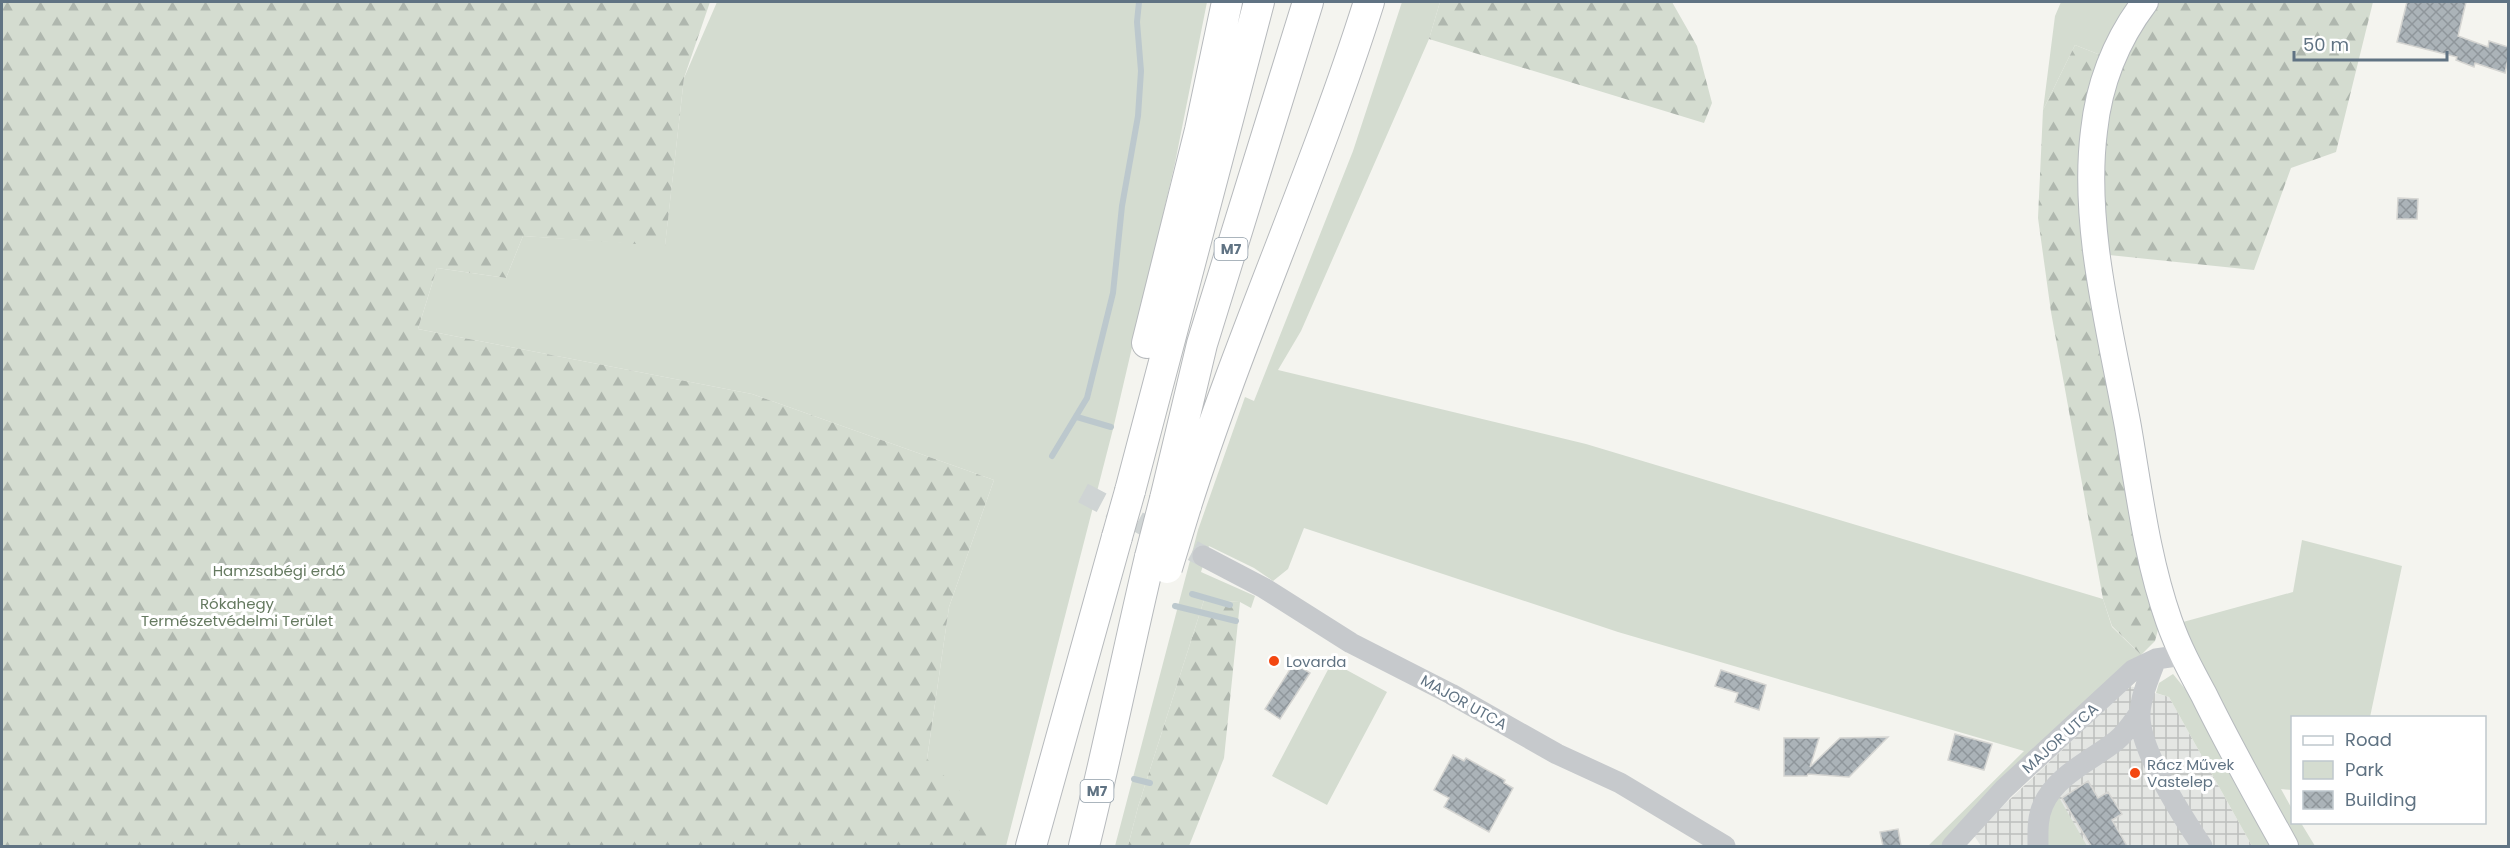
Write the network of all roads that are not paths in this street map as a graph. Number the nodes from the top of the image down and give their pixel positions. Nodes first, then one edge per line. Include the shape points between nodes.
1 (1227, 2) edge
2 (1259, 2) edge
3 (1308, 2) edge
4 (1369, 2) edge
5 (2145, 2) edge
6 (1140, 453) junction
7 (1175, 503) junction
8 (1203, 556) tunnel mouth
9 (2183, 655) junction
10 (2156, 660) junction
11 (2140, 712) junction
12 (1031, 846) edge
13 (1084, 846) edge
14 (1725, 846) edge
15 (1952, 846) edge
16 (2038, 846) edge
17 (2202, 846) edge
18 (2285, 846) edge

1 - 6 highway via 1200,130 1144,354
2 - 6 highway, M7
3 - 7 highway, M7 via 1202,344
4 - 7 highway via 1314,163 1204,449
5 - 9 main road via 2121,40 2104,85 2094,129 2092,189 2099,265 2151,554 2169,622
6 - 12 highway, M7, bridge
7 - 13 highway, M7, bridge via 1128,648
8 - 14 street, MAJOR UTCA via 1264,588 1351,643 1557,754 1620,783
9 - 10 street, MAJOR UTCA
9 - 18 main road
10 - 11 street
10 - 15 street, MAJOR UTCA via 2133,670 2004,789
11 - 16 street via 2118,740 2055,786 2043,805
11 - 17 street via 2151,758

